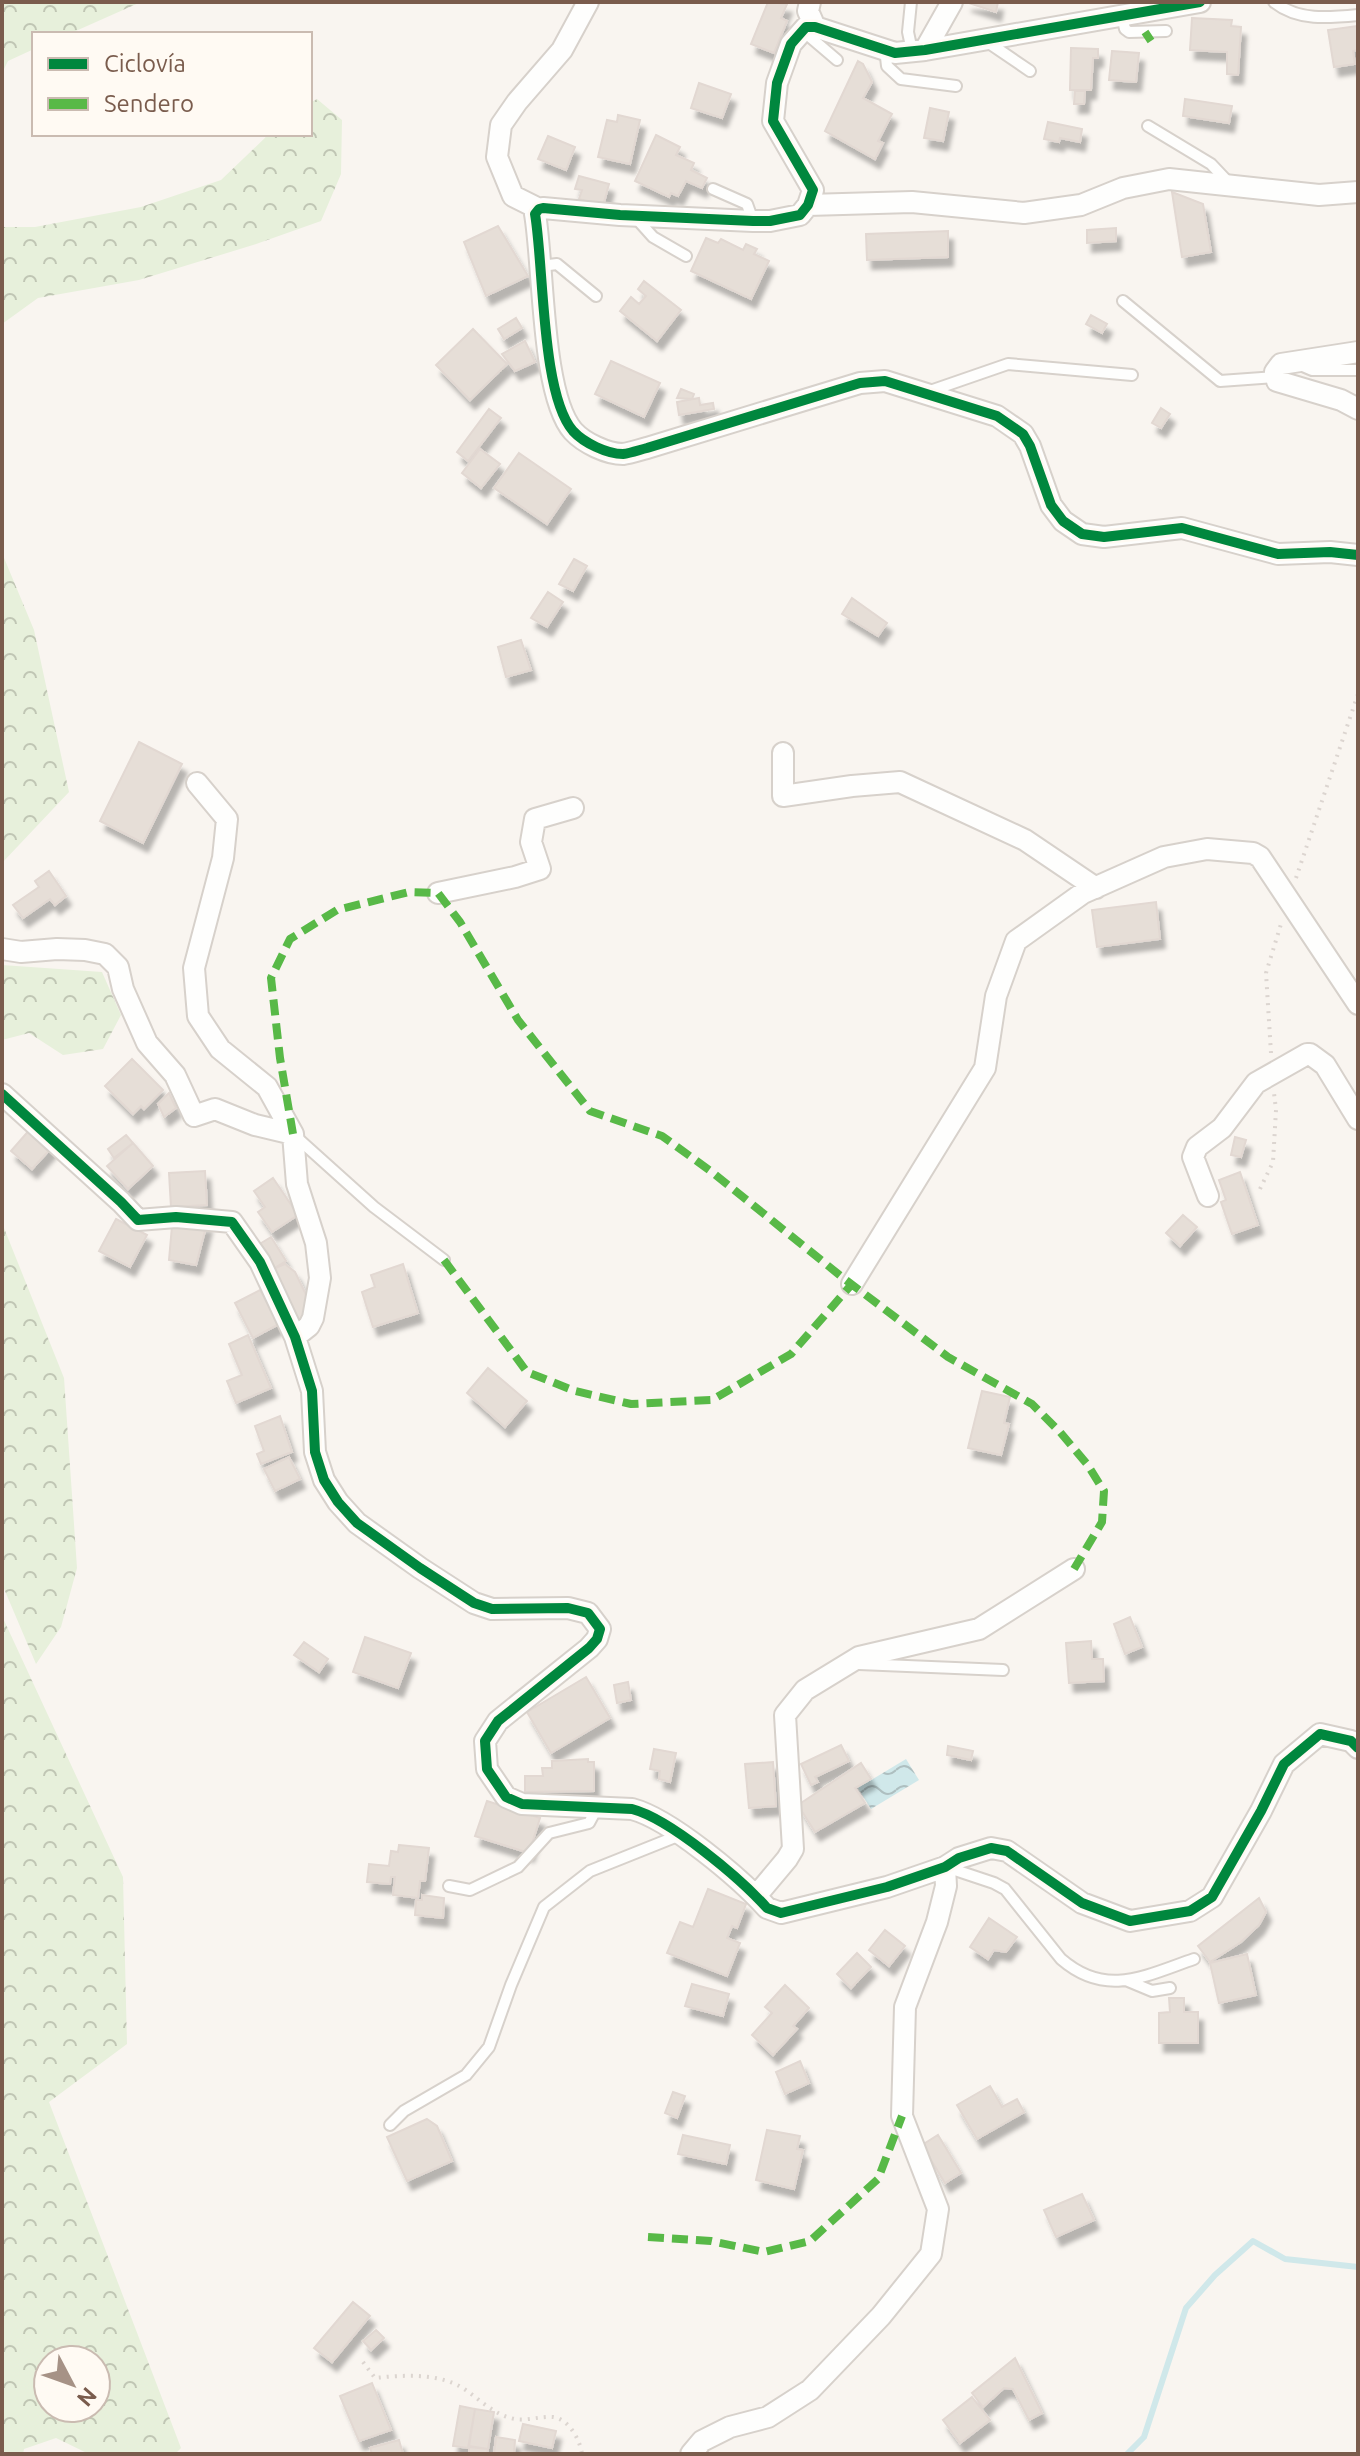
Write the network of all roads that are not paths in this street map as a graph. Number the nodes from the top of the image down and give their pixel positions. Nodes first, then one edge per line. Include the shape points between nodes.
1 (588, 2) edge
2 (810, 2) edge
3 (911, 2) edge
4 (952, 2) edge
5 (1200, 2) edge
6 (1274, 2) edge
7 (1358, 15) edge
8 (1122, 16) junction
9 (809, 29) junction
10 (1166, 31) dead end
11 (984, 40) junction
12 (885, 49) junction
13 (918, 51) junction
14 (837, 60) dead end
15 (1030, 71) dead end
16 (956, 86) dead end
17 (1148, 126) dead end
18 (1232, 187) junction
19 (713, 189) dead end
20 (1358, 192) edge
21 (808, 205) junction
22 (539, 209) junction
23 (635, 216) junction
24 (753, 221) junction
25 (686, 256) dead end
26 (541, 266) junction
27 (596, 296) dead end
28 (1123, 301) dead end
29 (1358, 352) edge
30 (1292, 362) junction
31 (1358, 370) edge
32 (1132, 375) dead end
33 (1276, 377) junction
34 (925, 393) junction
35 (1358, 409) edge
36 (1358, 555) edge
37 (783, 753) dead end
38 (197, 783) dead end
39 (573, 808) dead end
40 (1096, 888) junction
41 (438, 893) dead end
42 (2, 949) edge
43 (1358, 1004) edge
44 (2, 1094) edge
45 (1358, 1119) edge
46 (293, 1134) junction
47 (1208, 1196) dead end
48 (444, 1260) dead end
49 (852, 1284) dead end
50 (295, 1337) junction
51 (1074, 1569) dead end
52 (849, 1663) junction
53 (1003, 1670) dead end
54 (1358, 1748) edge
55 (597, 1808) junction
56 (680, 1835) junction
57 (945, 1867) junction
58 (449, 1886) dead end
59 (756, 1896) junction
60 (1194, 1959) dead end
61 (1128, 1981) junction
62 (1170, 1988) dead end
63 (390, 2125) dead end
64 (691, 2454) edge

1 - 22 street via 562,50 501,125 497,157 513,196
2 - 9 street
3 - 13 lane via 908,32
4 - 13 street
5 - 8 street
6 - 7 lane via 1310,18
8 - 10 lane via 1129,32
8 - 11 street
9 - 12 street
9 - 14 lane
9 - 21 street via 791,44 773,114 775,128 813,190
11 - 13 street
11 - 15 lane
12 - 13 street
12 - 16 lane via 887,66 901,79
17 - 18 lane via 1211,164
18 - 20 street via 1319,195
18 - 21 street via 1169,179 1123,188 1081,205 1024,213 912,202
19 - 24 lane via 747,204
21 - 24 street via 800,215
22 - 23 street
22 - 26 street via 535,214
23 - 24 street
23 - 25 lane via 653,237
26 - 27 lane via 557,264
26 - 34 street via 550,367 562,408 576,434 602,450 622,454 647,448 860,383 885,381
28 - 33 lane via 1220,381
29 - 30 street
30 - 31 lane via 1312,370
30 - 33 street via 1281,364
32 - 34 lane via 1008,364
33 - 35 street
34 - 36 street via 997,416 1023,434 1051,505 1082,534 1104,537 1182,528 1278,554
37 - 40 street via 783,796 900,782 1025,840
38 - 46 street via 227,819 223,858 194,968 198,1016 220,1049 267,1087
39 - 41 street via 535,819 531,842 540,869
40 - 43 street via 1164,857 1207,849 1253,853
40 - 49 street via 1016,941 996,996 985,1068
42 - 46 street via 105,954 118,967 147,1043 175,1075 194,1116 215,1109
44 - 50 street via 138,1220 232,1222 260,1262
45 - 47 street via 1325,1065 1307,1054 1256,1083 1222,1128 1197,1147 1193,1157
46 - 48 lane via 374,1207
46 - 50 street via 297,1184 311,1223 320,1278 313,1318
50 - 55 street via 312,1391 315,1452 324,1480 357,1523 474,1603 492,1609 568,1608 588,1613 600,1629 589,1648 498,1721 485,1741 487,1769 506,1797 522,1804
51 - 52 street via 979,1629
52 - 53 lane
52 - 59 street via 805,1690 785,1715 793,1849
54 - 57 street via 1351,1741 1320,1734 1284,1764 1212,1897 1190,1911 1130,1921 1082,1903 1007,1851 991,1848
55 - 56 street via 644,1812
55 - 58 lane via 589,1823 549,1833 518,1867 470,1890
56 - 59 street
56 - 63 lane via 590,1871 544,1907 489,2047 466,2075 404,2111
57 - 59 street via 781,1913
57 - 61 lane via 1005,1889 1067,1965 1102,1982
57 - 64 street via 937,1922 905,2007 902,2116 938,2209 931,2254 810,2390 768,2417 702,2441
60 - 61 lane
61 - 62 lane via 1152,1991

